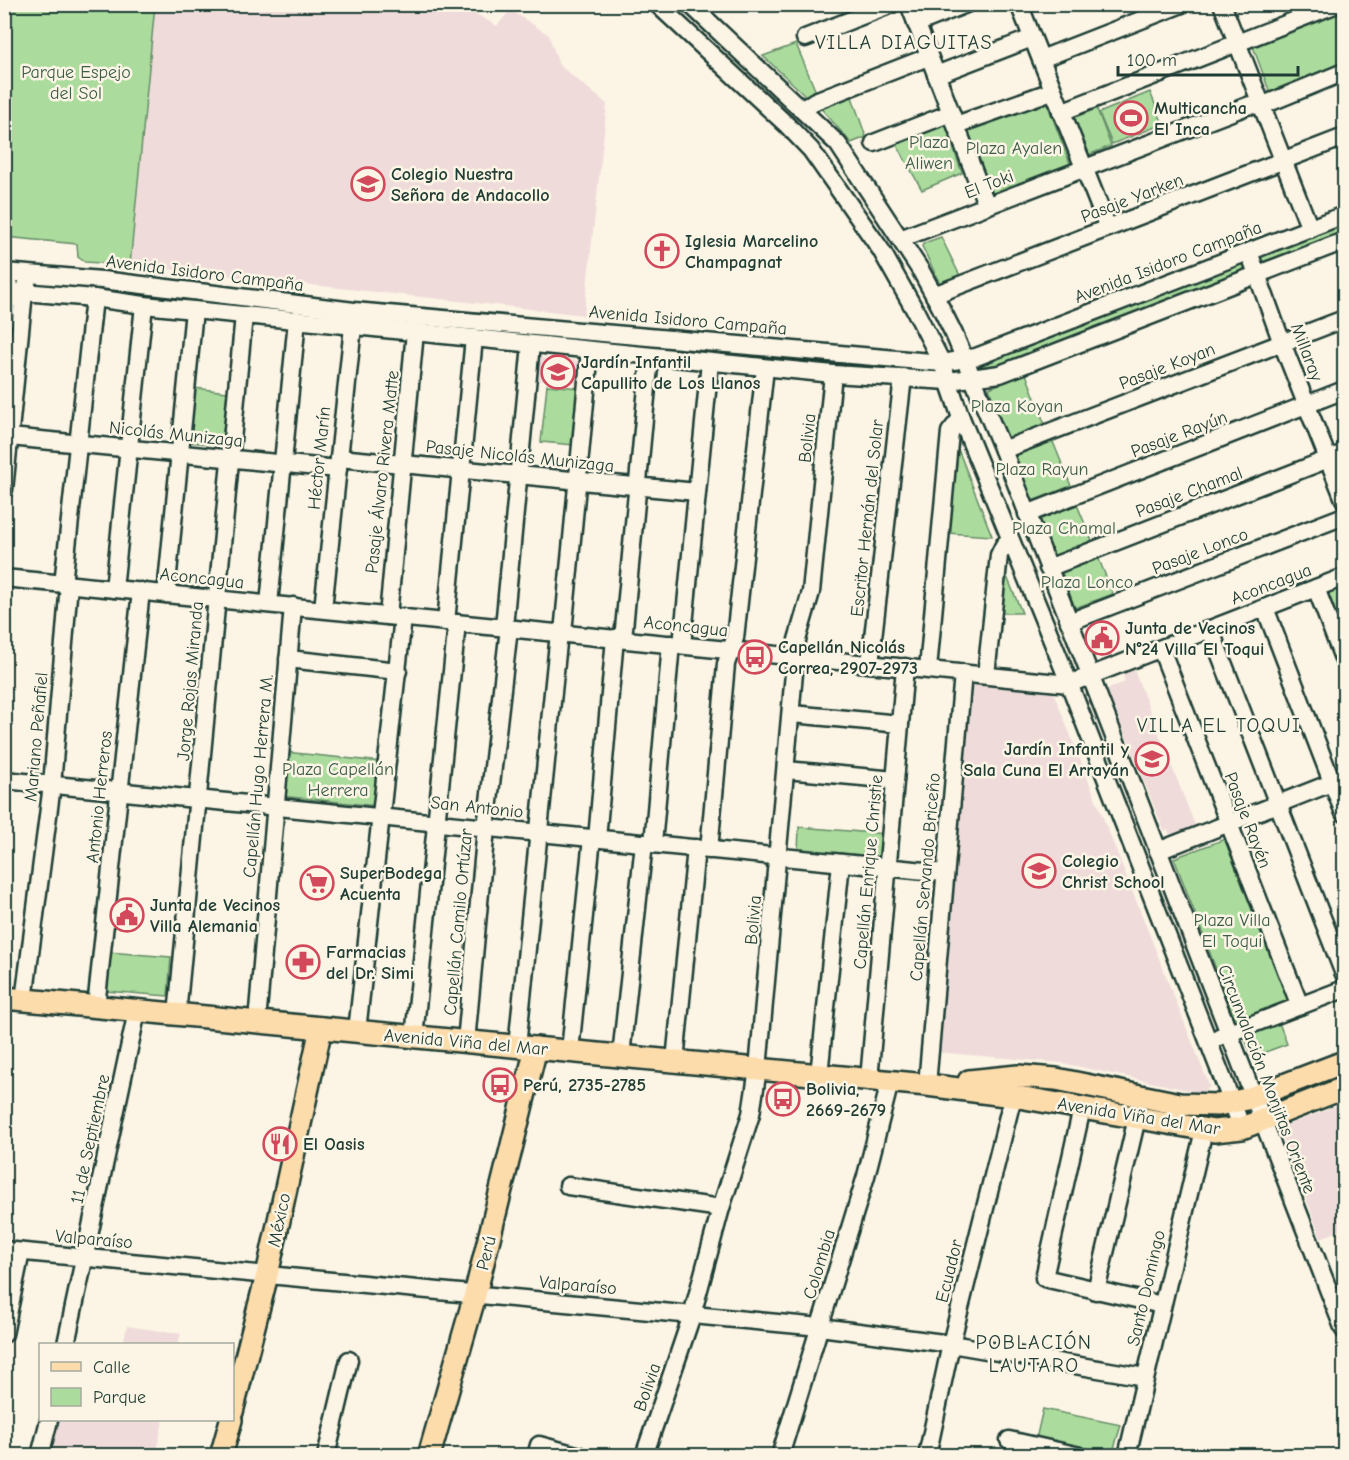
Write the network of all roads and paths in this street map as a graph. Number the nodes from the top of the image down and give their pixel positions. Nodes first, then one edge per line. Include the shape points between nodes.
1 (657, 4) edge
2 (690, 4) edge
3 (892, 4) edge
4 (909, 4) edge
5 (966, 4) edge
6 (1182, 4) edge
7 (1222, 4) edge
8 (1337, 4) edge
9 (1023, 6) edge
10 (916, 24) junction
11 (805, 38) dead end
12 (1032, 38) junction
13 (1237, 43) junction
14 (928, 57) junction
15 (1041, 59) junction
16 (1344, 72) edge
17 (936, 75) junction
18 (1052, 91) junction
19 (1261, 106) junction
20 (803, 109) junction
21 (1061, 112) junction
22 (954, 119) junction
23 (1344, 137) edge
24 (874, 143) dead end
25 (1283, 161) junction
26 (1083, 169) junction
27 (987, 206) junction
28 (1344, 215) edge
29 (1108, 228) junction
30 (1310, 229) junction
31 (900, 239) junction
32 (1344, 242) edge
33 (1249, 252) junction
34 (8, 272) edge
35 (30, 274) junction
36 (1258, 275) junction
37 (12, 295) edge
38 (934, 295) junction
39 (94, 298) junction
40 (144, 305) junction
41 (194, 310) junction
42 (244, 315) junction
43 (354, 318) junction
44 (1344, 319) edge
45 (297, 321) junction
46 (4, 322) edge
47 (416, 332) junction
48 (474, 338) junction
49 (1282, 343) junction
50 (531, 344) junction
51 (590, 350) junction
52 (650, 356) junction
53 (965, 360) junction
54 (710, 362) junction
55 (942, 363) junction
56 (765, 368) junction
57 (834, 374) junction
58 (903, 377) junction
59 (973, 379) junction
60 (949, 381) junction
61 (1344, 390) edge
62 (1307, 405) junction
63 (961, 418) junction
64 (10, 437) junction
65 (79, 444) junction
66 (129, 449) junction
67 (1003, 450) junction
68 (178, 454) junction
69 (1337, 456) edge
70 (231, 459) junction
71 (339, 463) junction
72 (283, 464) junction
73 (403, 464) junction
74 (461, 469) junction
75 (519, 475) junction
76 (578, 481) junction
77 (638, 486) junction
78 (4, 490) edge
79 (697, 492) junction
80 (1344, 499) edge
81 (1027, 514) junction
82 (1344, 516) edge
83 (1010, 540) junction
84 (1048, 568) junction
85 (1344, 577) edge
86 (4, 578) edge
87 (66, 584) junction
88 (1316, 588) junction
89 (114, 589) junction
90 (141, 591) junction
91 (166, 594) junction
92 (217, 599) junction
93 (268, 604) junction
94 (293, 606) junction
95 (1265, 608) junction
96 (323, 609) junction
97 (396, 617) junction
98 (452, 622) junction
99 (1069, 622) junction
100 (506, 627) junction
101 (1210, 629) junction
102 (561, 633) junction
103 (619, 639) junction
104 (677, 644) junction
105 (1161, 649) junction
106 (730, 650) junction
107 (797, 656) junction
108 (288, 659) junction
109 (1344, 661) edge
110 (870, 664) junction
111 (905, 667) junction
112 (928, 669) junction
113 (398, 671) junction
114 (963, 673) junction
115 (987, 675) junction
116 (1090, 676) junction
117 (1069, 684) junction
118 (792, 714) junction
119 (900, 724) junction
120 (786, 770) junction
121 (4, 780) edge
122 (895, 780) junction
123 (1339, 780) edge
124 (52, 785) junction
125 (119, 792) junction
126 (198, 799) junction
127 (1278, 804) junction
128 (274, 807) junction
129 (1344, 813) edge
130 (382, 818) junction
131 (436, 823) junction
132 (1229, 823) junction
133 (486, 828) junction
134 (540, 833) junction
135 (595, 838) junction
136 (649, 844) junction
137 (703, 849) junction
138 (1158, 850) junction
139 (778, 856) junction
140 (841, 863) junction
141 (889, 867) junction
142 (945, 873) junction
143 (1344, 974) edge
144 (1344, 988) edge
145 (14, 999) edge
146 (1300, 1006) junction
147 (96, 1007) junction
148 (137, 1011) junction
149 (177, 1014) junction
150 (256, 1022) junction
151 (321, 1028) junction
152 (357, 1031) junction
153 (1229, 1033) junction
154 (414, 1037) junction
155 (1208, 1041) junction
156 (466, 1042) junction
157 (527, 1047) junction
158 (570, 1051) junction
159 (621, 1056) junction
160 (675, 1061) junction
161 (1344, 1062) edge
162 (758, 1069) junction
163 (819, 1075) junction
164 (880, 1081) junction
165 (927, 1085) junction
166 (1011, 1087) junction
167 (1344, 1088) edge
168 (1253, 1097) junction
169 (1232, 1103) junction
170 (1082, 1108) junction
171 (1137, 1118) junction
172 (1262, 1120) junction
173 (1242, 1128) junction
174 (1204, 1130) junction
175 (568, 1186) dead end
176 (722, 1208) junction
177 (13, 1251) edge
178 (85, 1258) junction
179 (267, 1275) junction
180 (1096, 1291) junction
181 (476, 1295) junction
182 (1162, 1305) junction
183 (692, 1315) junction
184 (820, 1327) junction
185 (1344, 1330) edge
186 (4, 1334) edge
187 (66, 1343) edge
188 (951, 1344) junction
189 (349, 1360) dead end
190 (1145, 1377) junction
191 (234, 1404) edge
192 (48, 1421) edge
193 (230, 1421) edge
194 (1008, 1443) edge
195 (1063, 1453) edge
196 (40, 1455) edge
197 (222, 1455) edge
198 (326, 1455) edge
199 (429, 1455) edge
200 (536, 1455) edge
201 (580, 1455) edge
202 (644, 1455) edge
203 (780, 1455) edge
204 (927, 1455) edge
205 (1080, 1455) edge
206 (1126, 1455) edge

1 - 55 street via 811,150 881,250
2 - 20 street, Circunvalación Monjitas Oriente
3 - 11 street
4 - 10 street
5 - 10 street
6 - 15 street
7 - 13 street
8 - 13 street
9 - 12 street
10 - 14 street
12 - 15 street
12 - 17 street
13 - 19 street
13 - 21 street
14 - 17 street
14 - 20 street
15 - 18 street
16 - 19 street, El Toki
17 - 22 street
18 - 21 street
18 - 22 street
19 - 25 street
19 - 26 street, El Toki via 1250,105
20 - 31 street, Circunvalación Monjitas Oriente via 838,144
21 - 26 street
22 - 24 street
22 - 27 street
23 - 25 street, Pasaje Yarken
25 - 29 street, Pasaje Yarken
25 - 30 street
26 - 27 street, El Toki
26 - 29 street
27 - 31 street, El Toki
28 - 30 street, Avenida Isidoro Campaña
29 - 38 street, Pasaje Yarken
30 - 33 street, Avenida Isidoro Campaña
31 - 38 street, Circunvalación Monjitas Oriente
32 - 36 street, Avenida Isidoro Campaña
33 - 36 street, Millaray
33 - 53 street, Avenida Isidoro Campaña
34 - 35 street, Avenida Isidoro Campaña
34 - 37 street
35 - 37 street
35 - 43 street, Avenida Isidoro Campaña via 102,280
36 - 49 street, Millaray
36 - 59 street, Avenida Isidoro Campaña via 1000,374
37 - 39 street, Avenida Isidoro Campaña
37 - 46 street
37 - 64 street
38 - 53 street, Circunvalación Monjitas Oriente
39 - 40 street, Avenida Isidoro Campaña
39 - 65 street, Mariano Peñafiel
40 - 41 street, Avenida Isidoro Campaña
40 - 66 street
41 - 42 street, Avenida Isidoro Campaña
41 - 68 street
42 - 45 street, Avenida Isidoro Campaña
42 - 70 street, Jorge Rojas Miranda
43 - 45 street, Avenida Isidoro Campaña
43 - 47 street, Avenida Isidoro Campaña
43 - 55 street, Avenida Isidoro Campaña
43 - 71 street, Héctor Marín
44 - 49 street, Pasaje Koyan
45 - 72 street
47 - 48 street, Avenida Isidoro Campaña
47 - 73 street, Pasaje Álvaro Rivera Matte
48 - 50 street, Avenida Isidoro Campaña
48 - 74 street
49 - 62 street, Millaray
49 - 67 street, Pasaje Koyan
50 - 51 street, Avenida Isidoro Campaña
50 - 75 street, Capellán Camilo Ortúzar
51 - 52 street, Avenida Isidoro Campaña
51 - 76 street
52 - 54 street, Avenida Isidoro Campaña
52 - 77 street
53 - 55 street, Avenida Isidoro Campaña
53 - 59 street, Circunvalación Monjitas Oriente
54 - 56 street, Avenida Isidoro Campaña
54 - 79 street
55 - 60 street
56 - 57 street, Avenida Isidoro Campaña
56 - 106 street via 735,638
57 - 58 street, Avenida Isidoro Campaña
57 - 107 street, Bolivia via 811,592 797,640
58 - 60 street, Avenida Isidoro Campaña
58 - 110 street, Escritor Hernán del Solar
59 - 60 street, Avenida Isidoro Campaña
59 - 67 street, Circunvalación Monjitas Oriente
60 - 63 street
61 - 62 street, Pasaje Rayún
62 - 69 street, Millaray
62 - 81 street, Pasaje Rayún
63 - 83 street
63 - 112 street via 950,432
64 - 65 street, Nicolás Munizaga
64 - 78 street
65 - 66 street, Nicolás Munizaga
65 - 87 street, Mariano Peñafiel
66 - 68 street, Nicolás Munizaga
66 - 89 street
67 - 81 street, Circunvalación Monjitas Oriente
68 - 70 street, Nicolás Munizaga
68 - 91 street
69 - 80 street, Millaray
69 - 84 street, Pasaje Chamal
70 - 72 street, Nicolás Munizaga
70 - 92 street, Jorge Rojas Miranda
71 - 72 street, Nicolás Munizaga
71 - 73 street, Pasaje Nicolás Munizaga
71 - 96 street, Héctor Marín
72 - 93 street
73 - 74 street, Pasaje Nicolás Munizaga
73 - 97 street, Pasaje Álvaro Rivera Matte
74 - 75 street, Pasaje Nicolás Munizaga
74 - 98 street
75 - 76 street, Pasaje Nicolás Munizaga
75 - 100 street, Capellán Camilo Ortúzar
76 - 77 street, Pasaje Nicolás Munizaga
76 - 102 street
77 - 79 street, Pasaje Nicolás Munizaga
77 - 103 street
79 - 104 street
81 - 84 street, Circunvalación Monjitas Oriente
82 - 99 street, Pasaje Lonco
83 - 115 street via 999,555
83 - 117 street
84 - 99 street, Circunvalación Monjitas Oriente
85 - 88 street, Aconcagua
86 - 87 street, Aconcagua
87 - 89 street, Aconcagua
87 - 124 street, Mariano Peñafiel
88 - 95 street, Aconcagua
88 - 109 street
89 - 90 street, Aconcagua
90 - 91 street, Aconcagua
90 - 125 street, Antonio Herreros
91 - 92 street, Aconcagua
92 - 93 street, Aconcagua
92 - 126 street, Jorge Rojas Miranda
93 - 94 street, Aconcagua
94 - 96 street, Aconcagua
94 - 108 street, Capellán Hugo Herrera M.
95 - 101 street, Aconcagua
95 - 123 street
96 - 97 street, Aconcagua
97 - 98 street, Aconcagua
97 - 113 street, Pasaje Álvaro Rivera Matte
98 - 100 street, Aconcagua
98 - 131 street
99 - 116 street, Circunvalación Monjitas Oriente
100 - 102 street, Aconcagua
100 - 133 street, Capellán Camilo Ortúzar
101 - 105 street, Aconcagua
101 - 127 street
102 - 103 street, Aconcagua
102 - 134 street
103 - 104 street, Aconcagua
103 - 135 street
104 - 106 street, Aconcagua
104 - 136 street
105 - 116 street, Aconcagua
105 - 132 street, Pasaje Rayén
106 - 107 street, Aconcagua
106 - 137 street
107 - 110 street, Aconcagua
107 - 118 street, Bolivia
108 - 113 street
108 - 128 street, Capellán Hugo Herrera M.
110 - 111 street, Aconcagua
111 - 112 street, Aconcagua
111 - 119 street, Capellán Enrique Christie
112 - 114 street, Aconcagua
113 - 130 street, Pasaje Álvaro Rivera Matte
114 - 115 street, Aconcagua
114 - 142 street, Capellán Servando Briceño
115 - 117 street, Aconcagua
116 - 117 street, Aconcagua
116 - 138 street, Circunvalación Monjitas Oriente
117 - 155 street
118 - 119 street
118 - 120 street, Bolivia
119 - 122 street, Capellán Enrique Christie
120 - 122 street
120 - 139 street, Bolivia
121 - 124 street, San Antonio
122 - 141 street, Capellán Enrique Christie
123 - 127 street
123 - 129 street
124 - 125 street, San Antonio
124 - 145 street, Mariano Peñafiel
125 - 126 street, San Antonio
125 - 147 street, Antonio Herreros
126 - 128 street, San Antonio
126 - 149 street, Jorge Rojas Miranda
127 - 132 street
127 - 143 street
128 - 130 street, San Antonio
128 - 150 street, Capellán Hugo Herrera M.
130 - 131 street, San Antonio
130 - 152 street, Pasaje Álvaro Rivera Matte
131 - 133 street, San Antonio
131 - 154 street
132 - 138 street
132 - 146 street, Pasaje Rayén
133 - 134 street, San Antonio
133 - 156 street, Capellán Camilo Ortúzar
134 - 135 street, San Antonio
134 - 157 street
135 - 136 street, San Antonio
135 - 158 street
136 - 137 street, San Antonio
136 - 159 street
137 - 139 street, San Antonio
137 - 160 street
138 - 153 street, Circunvalación Monjitas Oriente
139 - 140 street, San Antonio
139 - 162 street, Bolivia
140 - 141 street, San Antonio
140 - 163 street
141 - 142 street, San Antonio
141 - 164 street, Capellán Enrique Christie
142 - 165 street, Capellán Servando Briceño
144 - 146 street
145 - 147 main road, Avenida Viña del Mar
146 - 153 street
147 - 148 main road, Avenida Viña del Mar
148 - 149 main road, Avenida Viña del Mar
148 - 178 street, 11 de Septiembre
149 - 150 main road, Avenida Viña del Mar
150 - 151 main road, Avenida Viña del Mar
151 - 152 main road, Avenida Viña del Mar
151 - 179 main road, México
152 - 154 main road, Avenida Viña del Mar
153 - 155 street
153 - 168 street, Circunvalación Monjitas Oriente
154 - 156 main road, Avenida Viña del Mar
155 - 169 street
156 - 157 main road, Avenida Viña del Mar
157 - 158 main road, Avenida Viña del Mar
157 - 181 main road, Perú
158 - 159 main road, Avenida Viña del Mar
159 - 160 main road, Avenida Viña del Mar
160 - 162 main road, Avenida Viña del Mar
161 - 168 main road, Avenida Viña del Mar
162 - 163 main road, Avenida Viña del Mar
162 - 176 street, Bolivia via 751,1114
163 - 164 main road, Avenida Viña del Mar
164 - 165 main road, Avenida Viña del Mar
164 - 184 street, Colombia via 866,1176
165 - 166 main road, Avenida Viña del Mar
166 - 169 main road, Avenida Viña del Mar via 1018,1076 1056,1079 1190,1105
166 - 170 main road, Avenida Viña del Mar
166 - 188 street, Ecuador
167 - 172 main road, Avenida Viña del Mar
168 - 169 main road, Avenida Viña del Mar
168 - 172 street, Circunvalación Monjitas Oriente
169 - 173 street
170 - 171 main road, Avenida Viña del Mar
170 - 180 street via 1044,1278
171 - 174 main road, Avenida Viña del Mar
171 - 180 street
172 - 173 main road, Avenida Viña del Mar
172 - 185 street, Circunvalación Monjitas Oriente
173 - 174 main road, Avenida Viña del Mar
174 - 182 street, Santo Domingo
175 - 176 street
176 - 183 street, Bolivia
177 - 178 street, Valparaíso
177 - 186 street
178 - 179 street, Valparaíso
178 - 187 street, 11 de Septiembre
179 - 181 street, Valparaíso
179 - 191 main road, México
180 - 182 street
181 - 183 street, Valparaíso
181 - 199 main road, Perú
182 - 190 street, Santo Domingo
183 - 184 street, Valparaíso
183 - 202 street, Bolivia
184 - 188 street, Valparaíso
184 - 203 street, Colombia
188 - 190 street, Valparaíso
188 - 204 street, Ecuador
189 - 198 street
190 - 206 street, Santo Domingo
192 - 196 street
193 - 197 main road
194 - 195 street
195 - 205 street
200 - 201 street via 539,1445

